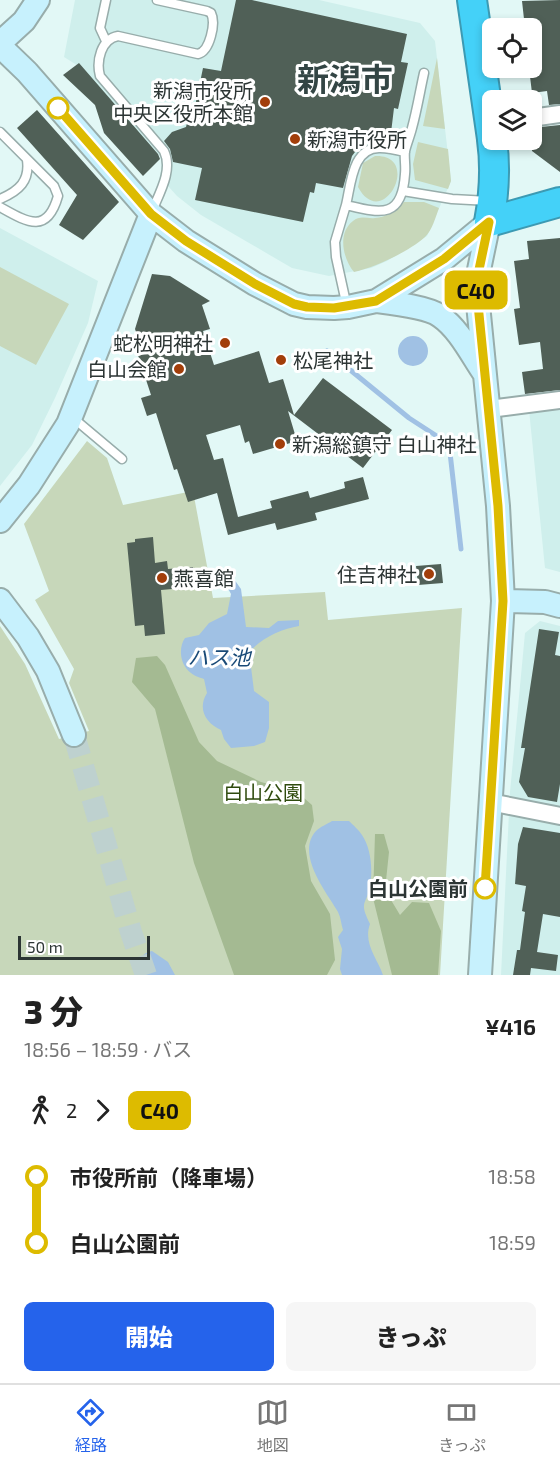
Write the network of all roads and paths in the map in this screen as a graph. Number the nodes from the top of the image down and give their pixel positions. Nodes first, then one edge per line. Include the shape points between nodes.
1 (38, 0) edge
2 (106, 0) edge
3 (157, 0) edge
4 (472, 0) edge
5 (106, 41) junction
6 (0, 44) edge
7 (424, 73) dead end
8 (486, 90) edge
9 (560, 114) edge
10 (542, 116) edge
11 (0, 132) edge
12 (494, 150) edge
13 (405, 152) junction
14 (27, 159) junction
15 (403, 191) junction
16 (0, 199) edge
17 (560, 202) edge
18 (346, 205) junction
19 (0, 207) edge
20 (491, 212) junction
21 (151, 214) junction
22 (376, 301) junction
23 (348, 307) junction
24 (484, 374) junction
25 (560, 400) edge
26 (489, 409) junction
27 (71, 417) junction
28 (122, 459) dead end
29 (0, 521) edge
30 (0, 600) edge
31 (503, 601) junction
32 (560, 606) edge
33 (75, 735) tunnel mouth
34 (490, 802) junction
35 (560, 816) edge
36 (480, 975) edge

1 - 6 main road via 24,21
2 - 5 lane via 100,28
3 - 5 lane via 211,13 213,20 205,51 198,54 118,36
4 - 8 highway
5 - 21 lane via 99,64 100,76 168,159
6 - 21 main road
7 - 13 lane
9 - 10 street
11 - 14 lane
12 - 20 highway
13 - 15 lane
13 - 18 lane via 382,147 364,153 356,162
14 - 16 lane via 22,186
14 - 19 lane via 54,186 56,205 44,220 32,223
15 - 18 lane via 394,205 383,211
15 - 20 lane via 452,199
17 - 20 highway
18 - 23 lane via 335,242
20 - 22 main road via 444,259
20 - 24 main road via 476,284
21 - 23 main road via 186,241 276,296 307,307
21 - 27 main road
22 - 23 main road
22 - 24 main road via 440,315
24 - 26 main road
25 - 26 street
26 - 31 main road
27 - 28 lane
27 - 29 main road via 29,486
30 - 33 main road via 48,671
31 - 32 main road
31 - 34 main road
34 - 35 street
34 - 36 main road

